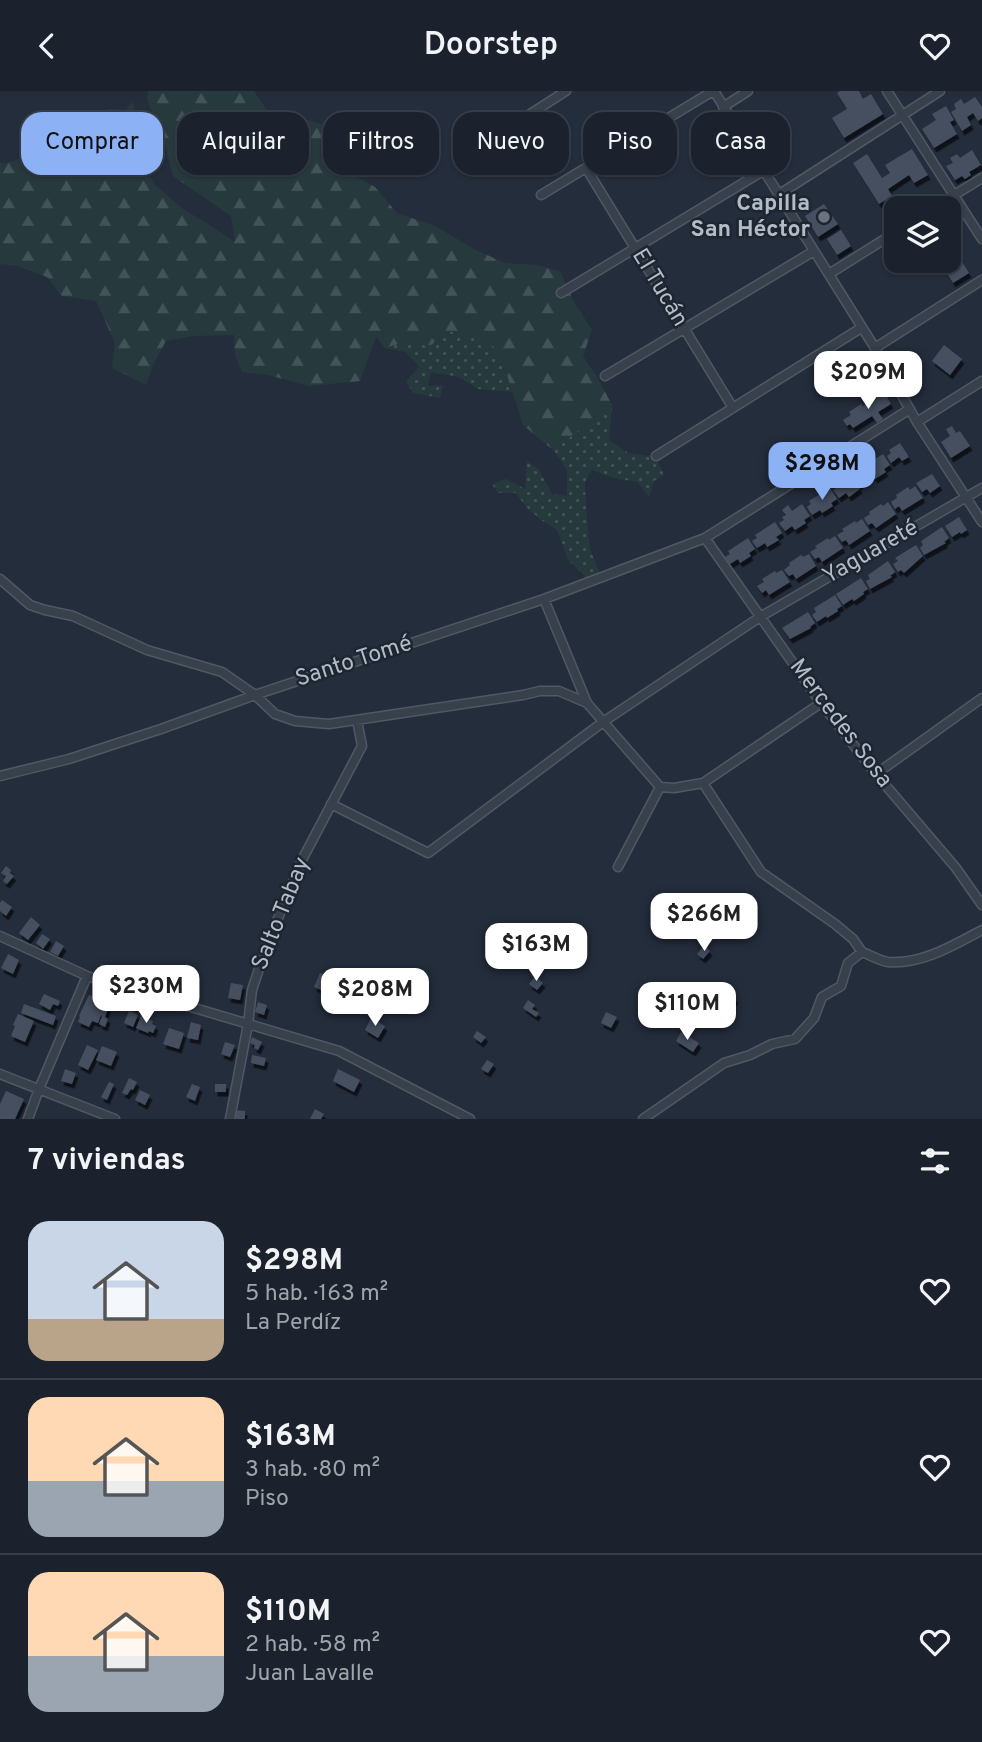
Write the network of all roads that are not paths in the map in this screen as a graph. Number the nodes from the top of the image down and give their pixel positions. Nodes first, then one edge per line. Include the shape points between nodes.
1 (566, 91) edge
2 (713, 91) edge
3 (748, 91) edge
4 (887, 91) edge
5 (940, 91) edge
6 (723, 107) junction
7 (533, 112) edge
8 (726, 112) edge
9 (677, 113) edge
10 (902, 115) junction
11 (583, 170) edge
12 (590, 175) edge
13 (756, 175) edge
14 (766, 175) edge
15 (982, 178) edge
16 (541, 195) dead end
17 (778, 195) junction
18 (954, 195) junction
19 (982, 239) edge
20 (884, 240) edge
21 (635, 249) junction
22 (814, 251) junction
23 (829, 274) junction
24 (982, 280) edge
25 (561, 293) dead end
26 (861, 327) junction
27 (684, 329) junction
28 (875, 348) junction
29 (606, 376) dead end
30 (982, 381) edge
31 (733, 408) junction
32 (909, 409) junction
33 (917, 422) junction
34 (656, 456) dead end
35 (982, 488) edge
36 (966, 498) junction
37 (982, 522) edge
38 (705, 537) junction
39 (0, 579) edge
40 (544, 599) junction
41 (760, 617) junction
42 (255, 695) junction
43 (982, 698) edge
44 (587, 703) junction
45 (821, 703) junction
46 (357, 720) junction
47 (603, 722) junction
48 (876, 774) junction
49 (0, 776) edge
50 (704, 783) junction
51 (660, 786) junction
52 (331, 804) junction
53 (618, 867) dead end
54 (982, 905) edge
55 (982, 930) edge
56 (0, 936) edge
57 (862, 952) junction
58 (86, 976) junction
59 (248, 1024) junction
60 (0, 1073) edge
61 (39, 1089) junction
62 (28, 1119) edge
63 (115, 1119) edge
64 (230, 1119) edge
65 (470, 1119) edge
66 (643, 1119) edge

1 - 7 street
2 - 6 street
2 - 9 street
3 - 6 street
4 - 10 street
5 - 10 street
6 - 8 street
10 - 17 street
10 - 18 street
11 - 16 street
12 - 21 street, El Tucán
13 - 21 street
14 - 17 street
15 - 18 street
17 - 22 street
18 - 19 street
20 - 23 street
21 - 25 street
21 - 27 street, El Tucán
22 - 23 street
22 - 27 street
23 - 26 street
24 - 28 street
26 - 28 street
26 - 31 street
27 - 29 street
27 - 31 street, El Tucán
28 - 32 street
30 - 33 street
31 - 34 street
32 - 33 street
32 - 38 street, Santo Tomé
33 - 36 street
35 - 36 street, Yaguareté
36 - 37 street
36 - 41 street, Yaguareté
38 - 40 street, Santo Tomé
38 - 41 street, Mercedes Sosa
39 - 42 street via 30,605 73,616 147,650 222,672
40 - 42 street, Santo Tomé
40 - 44 street
41 - 45 street, Mercedes Sosa
41 - 47 street, Yaguareté
42 - 46 street via 275,714 295,722
42 - 49 street, Santo Tomé via 69,759
43 - 48 street
44 - 46 street via 559,691 540,691
44 - 47 street
45 - 48 street, Mercedes Sosa
45 - 50 street
46 - 52 street, Salto Tabay via 362,746
47 - 51 street
47 - 52 street, Yaguareté via 428,853
48 - 54 street, Mercedes Sosa
50 - 51 street
50 - 57 street via 761,872 835,924
51 - 53 street
52 - 59 street, Salto Tabay via 267,945 251,990
55 - 57 street via 912,962 886,962
56 - 58 street
57 - 66 street via 848,963 841,986 822,997 814,1018 795,1039 724,1063
58 - 59 street
58 - 61 street
59 - 64 street, Salto Tabay
59 - 65 street via 339,1051
60 - 61 street
61 - 62 street
61 - 63 street

